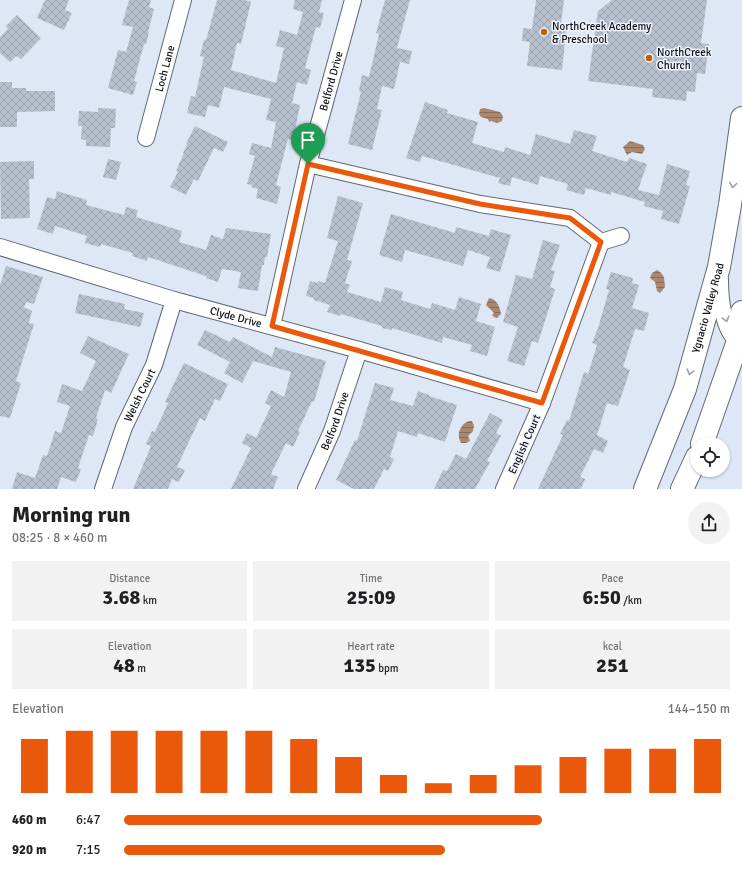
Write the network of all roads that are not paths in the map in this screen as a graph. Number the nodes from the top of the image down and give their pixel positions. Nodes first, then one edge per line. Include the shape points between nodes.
1 (183, 0) edge
2 (353, 0) edge
3 (742, 118) edge
4 (146, 138) dead end
5 (308, 164) junction
6 (621, 236) dead end
7 (601, 242) junction
8 (0, 247) edge
9 (719, 267) junction
10 (174, 300) junction
11 (742, 312) edge
12 (272, 326) junction
13 (740, 342) edge
14 (359, 350) junction
15 (542, 403) junction
16 (705, 437) edge
17 (690, 472) edge
18 (103, 489) edge
19 (306, 489) edge
20 (504, 489) edge
21 (645, 489) edge
22 (682, 489) edge

1 - 4 street, Loch Lane
2 - 5 street, Belford Drive
3 -> 9 highway, Ygnacio Valley Road
5 - 7 street via 480,204 570,218
5 - 12 street, Belford Drive
6 - 7 street
7 - 15 street, English Court
8 - 10 street, Clyde Drive
9 -> 13 street via 721,303 729,330
9 -> 21 highway, Ygnacio Valley Road via 685,389
10 - 12 street, Clyde Drive
10 - 18 street, Welsh Court via 154,365 124,427
11 - 13 highway
12 - 14 street, Clyde Drive
13 - 16 highway
14 - 15 street, Clyde Drive
14 - 19 street, Belford Drive via 332,431
15 - 20 street, English Court
17 - 22 highway

